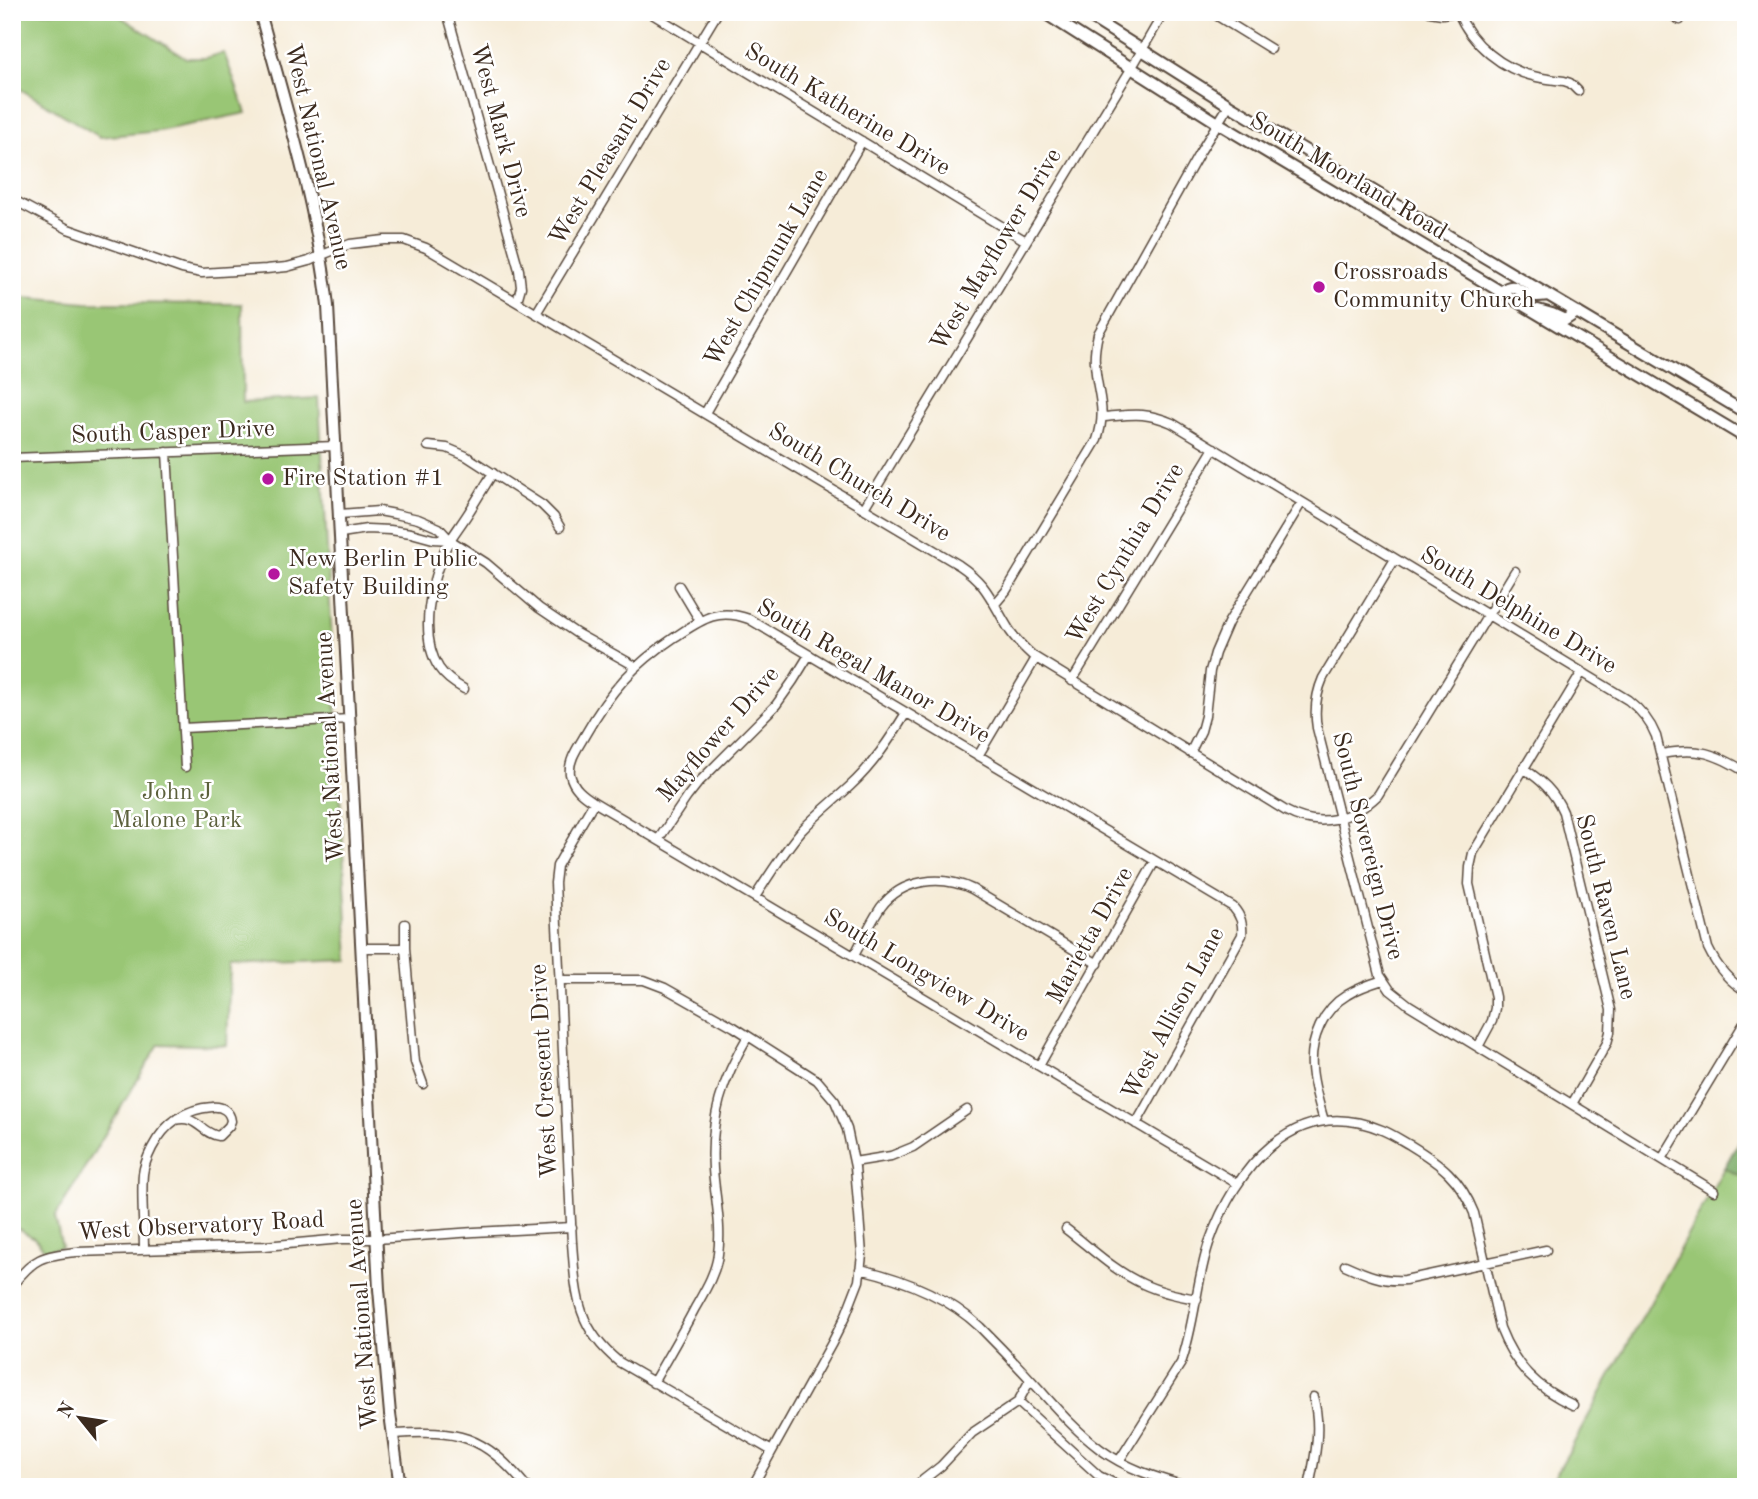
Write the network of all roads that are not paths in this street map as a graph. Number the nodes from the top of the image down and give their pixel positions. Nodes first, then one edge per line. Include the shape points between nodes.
1 (260, 12) edge
2 (447, 12) edge
3 (649, 12) edge
4 (718, 12) edge
5 (1043, 12) edge
6 (1082, 12) edge
7 (1164, 12) edge
8 (1211, 12) edge
9 (1430, 12) edge
10 (1457, 12) edge
11 (1666, 12) edge
12 (1679, 20) dead end
13 (699, 43) junction
14 (1271, 49) dead end
15 (1142, 50) junction
16 (1131, 69) junction
17 (1578, 91) dead end
18 (1229, 105) junction
19 (1218, 123) junction
20 (862, 141) junction
21 (12, 199) edge
22 (1026, 240) junction
23 (322, 255) junction
24 (1501, 292) junction
25 (1548, 295) junction
26 (517, 301) junction
27 (1528, 308) junction
28 (537, 312) junction
29 (1577, 312) junction
30 (705, 413) junction
31 (1746, 413) edge
32 (1102, 416) junction
33 (1746, 438) edge
34 (336, 446) junction
35 (428, 446) dead end
36 (1214, 448) junction
37 (167, 452) junction
38 (12, 458) edge
39 (493, 473) junction
40 (1302, 502) junction
41 (864, 508) junction
42 (340, 514) junction
43 (560, 527) dead end
44 (341, 533) junction
45 (450, 540) junction
46 (1395, 558) junction
47 (1515, 571) dead end
48 (679, 586) dead end
49 (995, 604) junction
50 (1488, 615) junction
51 (700, 621) junction
52 (809, 655) junction
53 (1036, 658) junction
54 (635, 666) junction
55 (1581, 672) junction
56 (1072, 681) junction
57 (464, 689) dead end
58 (906, 713) junction
59 (350, 719) junction
60 (183, 728) junction
61 (1190, 752) junction
62 (1661, 754) junction
63 (978, 756) junction
64 (185, 767) dead end
65 (1523, 768) junction
66 (1746, 772) edge
67 (594, 802) junction
68 (1340, 818) junction
69 (658, 839) junction
70 (1156, 861) junction
71 (755, 897) junction
72 (1241, 921) joint
73 (405, 924) dead end
74 (362, 948) junction
75 (405, 948) junction
76 (854, 956) junction
77 (1098, 964) junction
78 (1382, 980) junction
79 (560, 981) junction
80 (1746, 991) edge
81 (1746, 1020) edge
82 (748, 1036) junction
83 (1478, 1047) junction
84 (1039, 1066) junction
85 (423, 1084) dead end
86 (1572, 1104) junction
87 (967, 1110) dead end
88 (175, 1119) junction
89 (1324, 1121) junction
90 (1136, 1124) junction
91 (1662, 1159) junction
92 (853, 1162) junction
93 (1238, 1184) junction
94 (1714, 1191) dead end
95 (572, 1227) junction
96 (1066, 1228) dead end
97 (377, 1239) junction
98 (144, 1250) junction
99 (1546, 1250) dead end
100 (1485, 1264) junction
101 (1345, 1265) dead end
102 (860, 1269) junction
103 (12, 1286) edge
104 (1197, 1299) junction
105 (1030, 1380) junction
106 (653, 1383) junction
107 (1313, 1397) dead end
108 (1018, 1402) junction
109 (1573, 1405) dead end
110 (393, 1434) junction
111 (772, 1451) junction
112 (1119, 1461) junction
113 (1106, 1484) edge
114 (526, 1486) edge
115 (400, 1487) edge
116 (752, 1487) edge
117 (914, 1487) edge
118 (1122, 1487) edge
119 (1189, 1487) edge
120 (1309, 1487) edge

1 - 23 main road, West National Avenue
2 - 26 street, West Mark Drive via 519,270
3 - 13 street, South Katherine Drive
4 - 13 street, West Pleasant Drive
5 - 16 main road, South Moorland Road
6 - 15 main road, South Moorland Road
7 - 15 street, West Mayflower Drive
8 - 14 street
9 - 10 street
10 - 17 street via 1476,41 1499,61 1527,74 1570,83
11 - 12 street
13 - 20 street, South Katherine Drive
13 - 28 street, West Pleasant Drive
15 - 16 street, West Mayflower Drive
15 - 18 main road, South Moorland Road
16 - 19 main road, South Moorland Road
16 - 22 street, West Mayflower Drive
18 - 19 street, South Moorland Road
18 - 25 main road, South Moorland Road
19 - 24 main road, South Moorland Road
19 - 32 street via 1098,334 1095,362
20 - 22 street, South Katherine Drive
20 - 30 street, West Chipmunk Lane
21 - 23 street, South Church Drive via 68,229 182,269 210,273 266,270
22 - 41 street, West Mayflower Drive
23 - 26 street, South Church Drive via 351,244 404,240 438,253
23 - 34 main road, West National Avenue
24 - 25 main road via 1512,286 1530,295
24 - 27 main road, South Moorland Road
25 - 29 main road, South Moorland Road
26 - 28 street, South Church Drive
27 - 29 main road via 1565,320
27 - 33 main road, South Moorland Road
28 - 30 street, South Church Drive
29 - 31 main road, South Moorland Road
30 - 41 street, South Church Drive
32 - 36 street, South Delphine Drive via 1134,413 1159,417
32 - 49 street via 1093,449
34 - 37 street, South Casper Drive
34 - 42 main road, West National Avenue
35 - 39 street via 456,451
36 - 40 street, South Delphine Drive
36 - 56 street, West Cynthia Drive
37 - 38 street, South Casper Drive
37 - 60 street
39 - 43 street via 542,505
39 - 45 street
40 - 46 street, South Delphine Drive
40 - 61 street via 1222,636 1210,671 1201,731
41 - 49 street, South Church Drive via 970,572
42 - 44 main road, West National Avenue
42 - 45 street via 379,511 418,519 439,528
44 - 45 street via 390,530
44 - 59 main road, West National Avenue
45 - 54 street via 562,624
45 - 57 street via 432,587 429,632 437,666
46 - 50 street, South Delphine Drive
46 - 68 street, South Sovereign Drive via 1322,678 1316,701 1317,728
47 - 50 street
48 - 51 street
49 - 53 street, South Church Drive via 1011,632
50 - 55 street, South Delphine Drive
50 - 68 street via 1378,795 1354,814
51 - 52 street, South Regal Manor Drive via 738,615
51 - 54 street, South Regal Manor Drive
52 - 58 street, South Regal Manor Drive
52 - 69 street, Mayflower Drive via 776,705 698,783
53 - 56 street, South Church Drive
53 - 63 street, West Cynthia Drive
54 - 67 street, South Regal Manor Drive via 596,717 571,761 573,783
55 - 62 street, South Delphine Drive via 1637,708 1652,725
55 - 65 street
56 - 61 street, South Church Drive
58 - 63 street, South Regal Manor Drive
58 - 71 street via 867,769 787,848
59 - 60 street
59 - 74 main road, West National Avenue
60 - 64 street
61 - 68 street, South Church Drive via 1291,814 1314,820
62 - 66 street via 1702,751
62 - 80 street, South Delphine Drive via 1708,948 1728,979
63 - 70 street, South Regal Manor Drive
65 - 83 street via 1478,842 1469,867 1495,997 1492,1021
65 - 86 street, South Raven Lane via 1544,783 1563,812 1611,1010 1607,1043
67 - 69 street, South Longview Drive
67 - 79 street, West Crescent Drive via 558,866
68 - 78 street, South Sovereign Drive
69 - 71 street, South Longview Drive
70 - 72 street, South Regal Manor Drive via 1233,907
70 - 77 street, Marietta Drive
71 - 76 street, South Longview Drive
72 - 90 street, West Allison Lane via 1239,944
73 - 75 street
74 - 75 street
74 - 97 main road, West National Avenue
75 - 85 street via 415,1062
76 - 77 street via 893,896 912,885 940,880 972,889
76 - 84 street, South Longview Drive
77 - 84 street, Marietta Drive
78 - 83 street, South Sovereign Drive via 1409,1006
78 - 89 street via 1342,998 1317,1033 1312,1065
79 - 82 street via 644,980
79 - 95 street, West Crescent Drive
81 - 91 street
82 - 92 street via 817,1080 835,1101 847,1129
82 - 106 street via 732,1066 714,1123 718,1258
83 - 86 street, South Sovereign Drive
84 - 90 street, South Longview Drive
86 - 91 street, South Sovereign Drive
87 - 92 street via 913,1147
88 - 88 street via 190,1119 219,1136 232,1121 228,1112 217,1107
88 - 98 street via 156,1141 144,1171
89 - 93 street via 1273,1142
89 - 100 street via 1382,1130 1443,1167 1468,1199
90 - 93 street, South Longview Drive
91 - 94 street, South Sovereign Drive
92 - 102 street
93 - 104 street via 1209,1244
95 - 97 street, West Observatory Road
95 - 106 street, West Crescent Drive via 580,1310 590,1332 618,1362
96 - 104 street via 1115,1269 1140,1283
97 - 98 street, West Observatory Road
97 - 110 main road, West National Avenue
98 - 103 street, West Observatory Road via 49,1254 31,1264
99 - 100 street
100 - 101 street via 1395,1281
100 - 109 street via 1500,1328 1514,1358 1534,1381
102 - 105 street via 937,1296 978,1325
102 - 111 street via 845,1317
104 - 112 street via 1181,1363
105 - 108 street
105 - 112 street via 1082,1434
106 - 111 street, West Crescent Drive
107 - 120 street via 1317,1429
108 - 113 street
108 - 117 street via 972,1433
110 - 114 street via 441,1432 467,1438 500,1458
110 - 115 main road, West National Avenue
111 - 116 street
112 - 119 street
113 - 118 street

